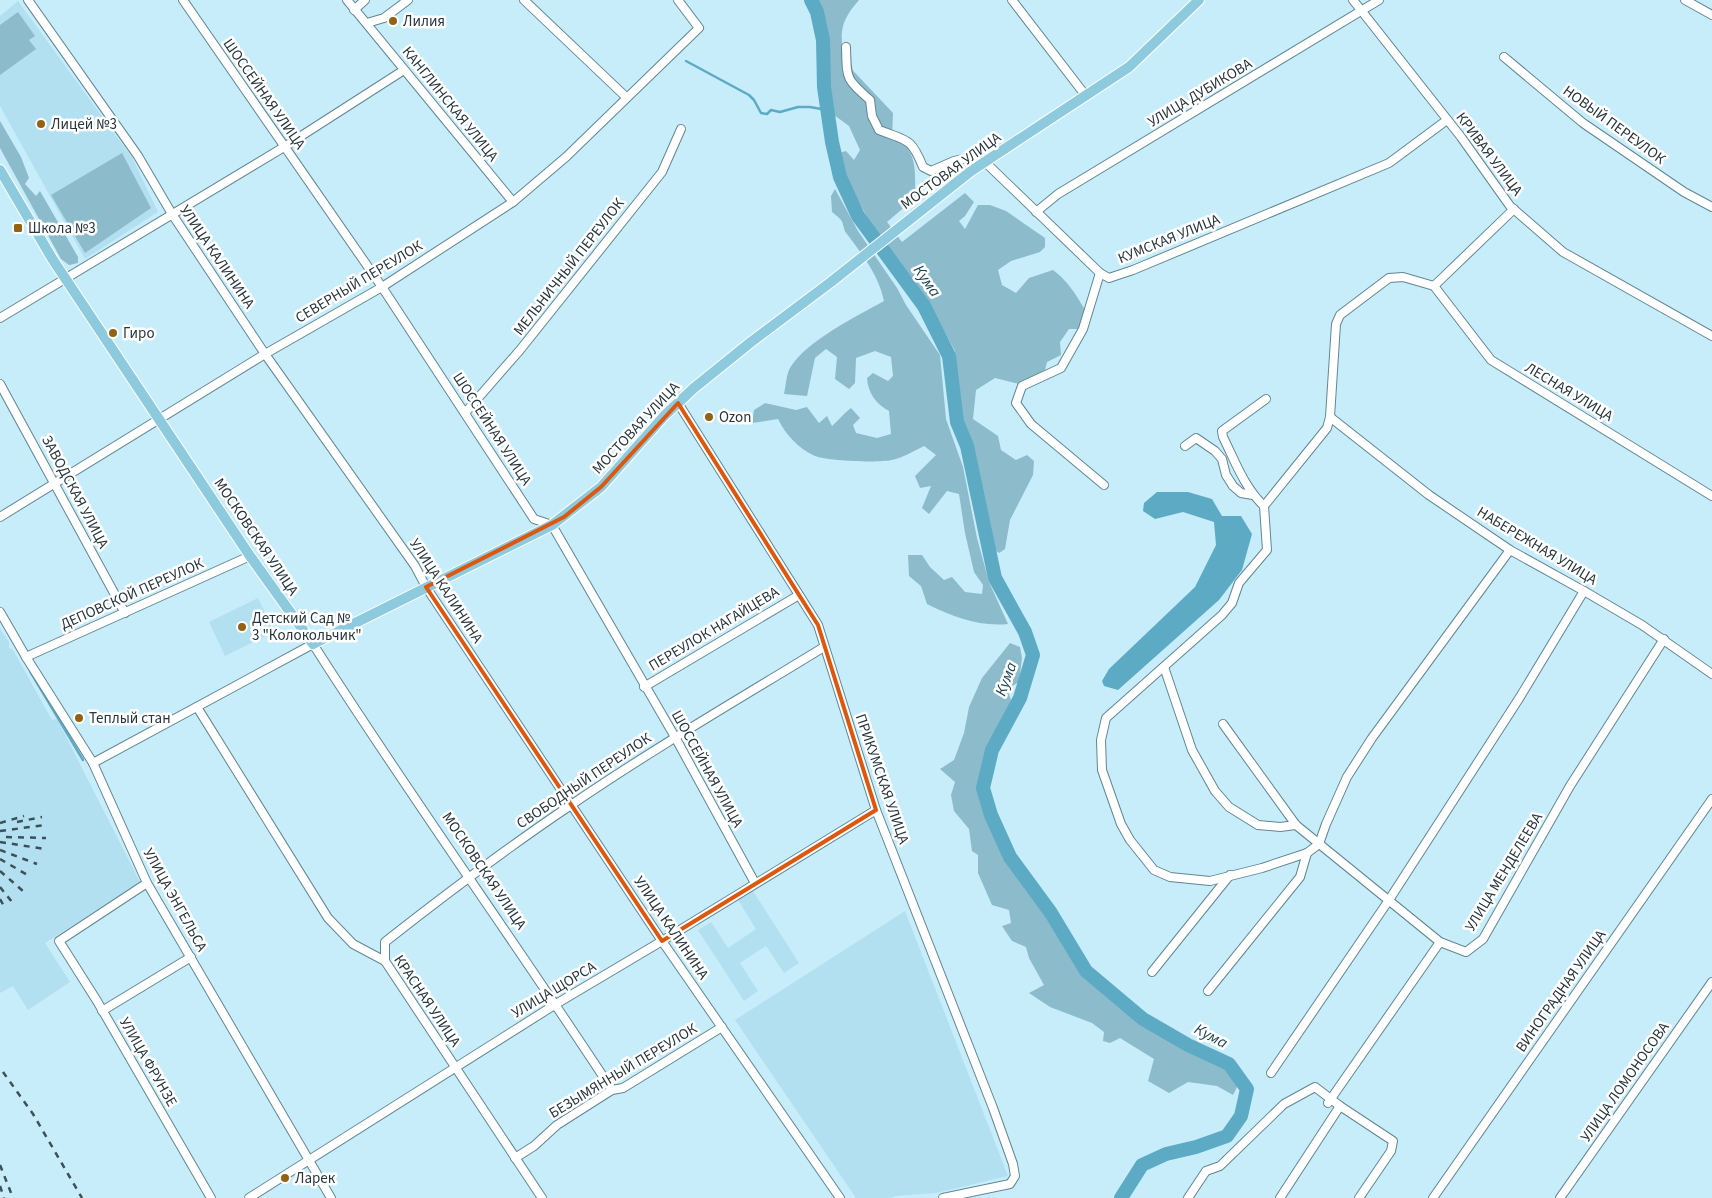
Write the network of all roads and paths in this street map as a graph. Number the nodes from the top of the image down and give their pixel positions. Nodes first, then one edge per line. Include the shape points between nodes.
1 (28, 0) edge
2 (183, 0) edge
3 (347, 0) edge
4 (365, 0) edge
5 (408, 0) edge
6 (524, 0) edge
7 (678, 0) edge
8 (1012, 0) edge
9 (1199, 0) edge
10 (1353, 0) edge
11 (1379, 0) edge
12 (1686, 0) edge
13 (354, 10) junction
14 (1361, 11) junction
15 (1712, 15) edge
16 (367, 24) junction
17 (846, 47) dead end
18 (1504, 57) dead end
19 (404, 70) junction
20 (1086, 96) junction
21 (626, 97) junction
22 (1447, 120) junction
23 (681, 130) dead end
24 (284, 147) junction
25 (985, 162) junction
26 (0, 170) edge
27 (513, 202) junction
28 (1712, 207) edge
29 (1514, 209) junction
30 (1036, 212) junction
31 (172, 214) junction
32 (1100, 272) junction
33 (65, 279) junction
34 (1434, 286) junction
35 (382, 287) junction
36 (0, 318) edge
37 (1712, 336) edge
38 (265, 354) junction
39 (0, 384) edge
40 (1266, 399) dead end
41 (678, 403) junction
42 (465, 413) junction
43 (1330, 417) junction
44 (159, 420) junction
45 (1185, 446) dead end
46 (56, 484) junction
47 (1104, 485) dead end
48 (1253, 495) junction
49 (1712, 496) edge
50 (1264, 506) junction
51 (0, 517) edge
52 (552, 526) junction
53 (1510, 550) junction
54 (250, 556) junction
55 (426, 587) junction
56 (1584, 590) junction
57 (799, 595) junction
58 (0, 612) edge
59 (125, 613) junction
60 (1664, 639) junction
61 (313, 644) junction
62 (824, 647) junction
63 (26, 657) junction
64 (1164, 668) junction
65 (1712, 674) edge
66 (644, 687) junction
67 (198, 707) junction
68 (1223, 724) dead end
69 (675, 737) junction
70 (93, 763) junction
71 (1712, 799) edge
72 (571, 805) junction
73 (876, 810) junction
74 (1296, 825) junction
75 (1319, 844) junction
76 (1307, 853) junction
77 (469, 876) junction
78 (1230, 876) junction
79 (147, 883) junction
80 (755, 884) junction
81 (1388, 900) junction
82 (662, 941) junction
83 (1440, 942) junction
84 (191, 958) junction
85 (385, 961) junction
86 (1152, 972) dead end
87 (1712, 982) edge
88 (1208, 991) dead end
89 (556, 1004) junction
90 (102, 1011) junction
91 (722, 1027) junction
92 (455, 1068) junction
93 (1271, 1073) dead end
94 (612, 1090) junction
95 (1329, 1100) junction
96 (1340, 1106) junction
97 (515, 1158) junction
98 (308, 1160) junction
99 (211, 1198) edge
100 (249, 1198) edge
101 (331, 1198) edge
102 (542, 1198) edge
103 (840, 1198) edge
104 (943, 1198) edge
105 (1188, 1198) edge
106 (1280, 1198) edge
107 (1359, 1198) edge
108 (1433, 1198) edge
109 (1560, 1198) edge

1 - 31 street, УЛИЦА КАЛИНИНА via 138,156
2 - 24 street, ШОССЕЙНАЯ УЛИЦА
3 - 13 street, КАНГЛИНСКАЯ УЛИЦА
4 - 13 street
5 - 16 street via 384,18
6 - 21 street
7 - 21 street, СЕВЕРНЫЙ ПЕРЕУЛОК via 699,28
8 - 20 street
9 - 20 main road, МОСТОВАЯ УЛИЦА via 1129,67
10 - 14 street, КРИВАЯ УЛИЦА
11 - 14 street, УЛИЦА ДУБИКОВА
12 - 15 street
13 - 16 street, КАНГЛИНСКАЯ УЛИЦА
14 - 22 street, КРИВАЯ УЛИЦА
14 - 30 street, УЛИЦА ДУБИКОВА via 1058,194
16 - 19 street, КАНГЛИНСКАЯ УЛИЦА
17 - 25 street via 847,75 870,100 872,116 879,130 906,139 916,150 923,167 931,171 971,156
18 - 28 street, НОВЫЙ ПЕРЕУЛОК via 1583,122 1684,192
19 - 24 street
19 - 27 street, КАНГЛИНСКАЯ УЛИЦА
20 - 25 main road, МОСТОВАЯ УЛИЦА
21 - 27 street, СЕВЕРНЫЙ ПЕРЕУЛОК
22 - 29 street, КРИВАЯ УЛИЦА
22 - 32 street, КУМСКАЯ УЛИЦА via 1389,162 1133,270 1109,278
23 - 42 street, МЕЛЬНИЧНЫЙ ПЕРЕУЛОК via 662,172 520,350
24 - 31 street
24 - 35 street, ШОССЕЙНАЯ УЛИЦА
25 - 30 street
25 - 41 main road, МОСТОВАЯ УЛИЦА via 751,342
26 - 33 main road, МОСКОВСКАЯ УЛИЦА
27 - 35 street, СЕВЕРНЫЙ ПЕРЕУЛОК
29 - 34 street
29 - 37 street, КРИВАЯ УЛИЦА via 1563,252
30 - 32 street
31 - 33 street
31 - 38 street, УЛИЦА КАЛИНИНА
32 - 47 street via 1083,329 1061,368 1022,386 1016,403 1031,424
33 - 36 street
33 - 44 main road, МОСКОВСКАЯ УЛИЦА
34 - 43 street via 1403,277 1389,278 1340,315 1336,324
34 - 49 street, ЛЕСНАЯ УЛИЦА via 1491,360
35 - 38 street, СЕВЕРНЫЙ ПЕРЕУЛОК
35 - 42 street, ШОССЕЙНАЯ УЛИЦА
38 - 44 street, СЕВЕРНЫЙ ПЕРЕУЛОК
38 - 55 street, УЛИЦА КАЛИНИНА via 415,566
39 - 46 street, ЗАВОДСКАЯ УЛИЦА
40 - 48 street via 1222,431
41 - 52 main road, МОСТОВАЯ УЛИЦА via 601,487
41 - 57 street, ПРИКУМСКАЯ УЛИЦА
42 - 52 street, ШОССЕЙНАЯ УЛИЦА via 534,519
43 - 50 street via 1327,428
43 - 53 street, НАБЕРЕЖНАЯ УЛИЦА via 1429,495
44 - 46 street, СЕВЕРНЫЙ ПЕРЕУЛОК
44 - 54 main road, МОСКОВСКАЯ УЛИЦА
45 - 48 street via 1196,438 1215,451 1222,459 1233,486 1241,494
46 - 51 street, СЕВЕРНЫЙ ПЕРЕУЛОК
46 - 59 street, ЗАВОДСКАЯ УЛИЦА
48 - 50 street
50 - 64 street via 1265,554 1240,583 1232,603 1222,615
52 - 55 main road, МОСТОВАЯ УЛИЦА
52 - 66 street, ШОССЕЙНАЯ УЛИЦА
53 - 56 street, НАБЕРЕЖНАЯ УЛИЦА
53 - 75 street via 1372,738 1347,777
54 - 59 street, ДЕПОВСКОЙ ПЕРЕУЛОК
54 - 61 main road, МОСКОВСКАЯ УЛИЦА
55 - 61 main road, МОСТОВАЯ УЛИЦА
55 - 72 street, УЛИЦА КАЛИНИНА
56 - 60 street, НАБЕРЕЖНАЯ УЛИЦА
56 - 81 street via 1520,697
57 - 62 street, ПРИКУМСКАЯ УЛИЦА via 818,625
57 - 66 street, ПЕРЕУЛОК НАГАЙЦЕВА
58 - 63 street, УЛИЦА ЭНГЕЛЬСА
59 - 63 street, ДЕПОВСКОЙ ПЕРЕУЛОК
60 - 65 street, НАБЕРЕЖНАЯ УЛИЦА
60 - 83 street, УЛИЦА МЕНДЕЛЕЕВА via 1570,786 1483,938 1466,952
61 - 67 street, МОСТОВАЯ УЛИЦА
61 - 77 street, МОСКОВСКАЯ УЛИЦА
62 - 69 street, СВОБОДНЫЙ ПЕРЕУЛОК
62 - 73 street, ПРИКУМСКАЯ УЛИЦА
63 - 70 street, УЛИЦА ЭНГЕЛЬСА
64 - 74 street via 1192,750 1215,791 1229,807 1258,825
64 - 78 street via 1106,718 1101,740 1102,770 1121,824 1154,870 1185,880 1210,881
66 - 69 street, ШОССЕЙНАЯ УЛИЦА
67 - 70 street, МОСТОВАЯ УЛИЦА
67 - 85 street, КРАСНАЯ УЛИЦА via 328,918 353,944
68 - 74 street
69 - 72 street, СВОБОДНЫЙ ПЕРЕУЛОК
69 - 80 street, ШОССЕЙНАЯ УЛИЦА
70 - 79 street, УЛИЦА ЭНГЕЛЬСА
71 - 108 street, ВИНОГРАДНАЯ УЛИЦА
72 - 77 street, СВОБОДНЫЙ ПЕРЕУЛОК
72 - 82 street, УЛИЦА КАЛИНИНА
73 - 80 street, УЛИЦА ЩОРСА
73 - 104 street, ПРИКУМСКАЯ УЛИЦА via 1013,1164 1015,1176 1010,1184
74 - 75 street
75 - 76 street
75 - 81 street
76 - 78 street
76 - 88 street via 1300,877
77 - 85 street, СВОБОДНЫЙ ПЕРЕУЛОК via 385,942
77 - 89 street, МОСКОВСКАЯ УЛИЦА
78 - 86 street
79 - 84 street, УЛИЦА ЭНГЕЛЬСА
79 - 90 street, УЛИЦА ФРУНЗЕ via 59,941
80 - 82 street, УЛИЦА ЩОРСА
81 - 83 street
81 - 93 street
82 - 89 street, УЛИЦА ЩОРСА
82 - 91 street, УЛИЦА КАЛИНИНА
83 - 95 street
84 - 90 street
84 - 98 street, УЛИЦА ЭНГЕЛЬСА
85 - 92 street, КРАСНАЯ УЛИЦА
87 - 109 street, УЛИЦА ЛОМОНОСОВА
89 - 92 street, УЛИЦА ЩОРСА
89 - 94 street, МОСКОВСКАЯ УЛИЦА
90 - 99 street, УЛИЦА ФРУНЗЕ
91 - 94 street, БЕЗЫМЯННЫЙ ПЕРЕУЛОК via 623,1088
91 - 103 street, УЛИЦА КАЛИНИНА
92 - 97 street, КРАСНАЯ УЛИЦА
92 - 98 street, УЛИЦА ЩОРСА
94 - 97 street, БЕЗЫМЯННЫЙ ПЕРЕУЛОК via 557,1125
95 - 96 street
95 - 105 street via 1315,1087 1284,1104 1220,1166 1206,1171
96 - 106 street
96 - 107 street via 1393,1141 1391,1151
97 - 102 street, КРАСНАЯ УЛИЦА
98 - 100 street, УЛИЦА ЩОРСА
98 - 101 street, УЛИЦА ЭНГЕЛЬСА

